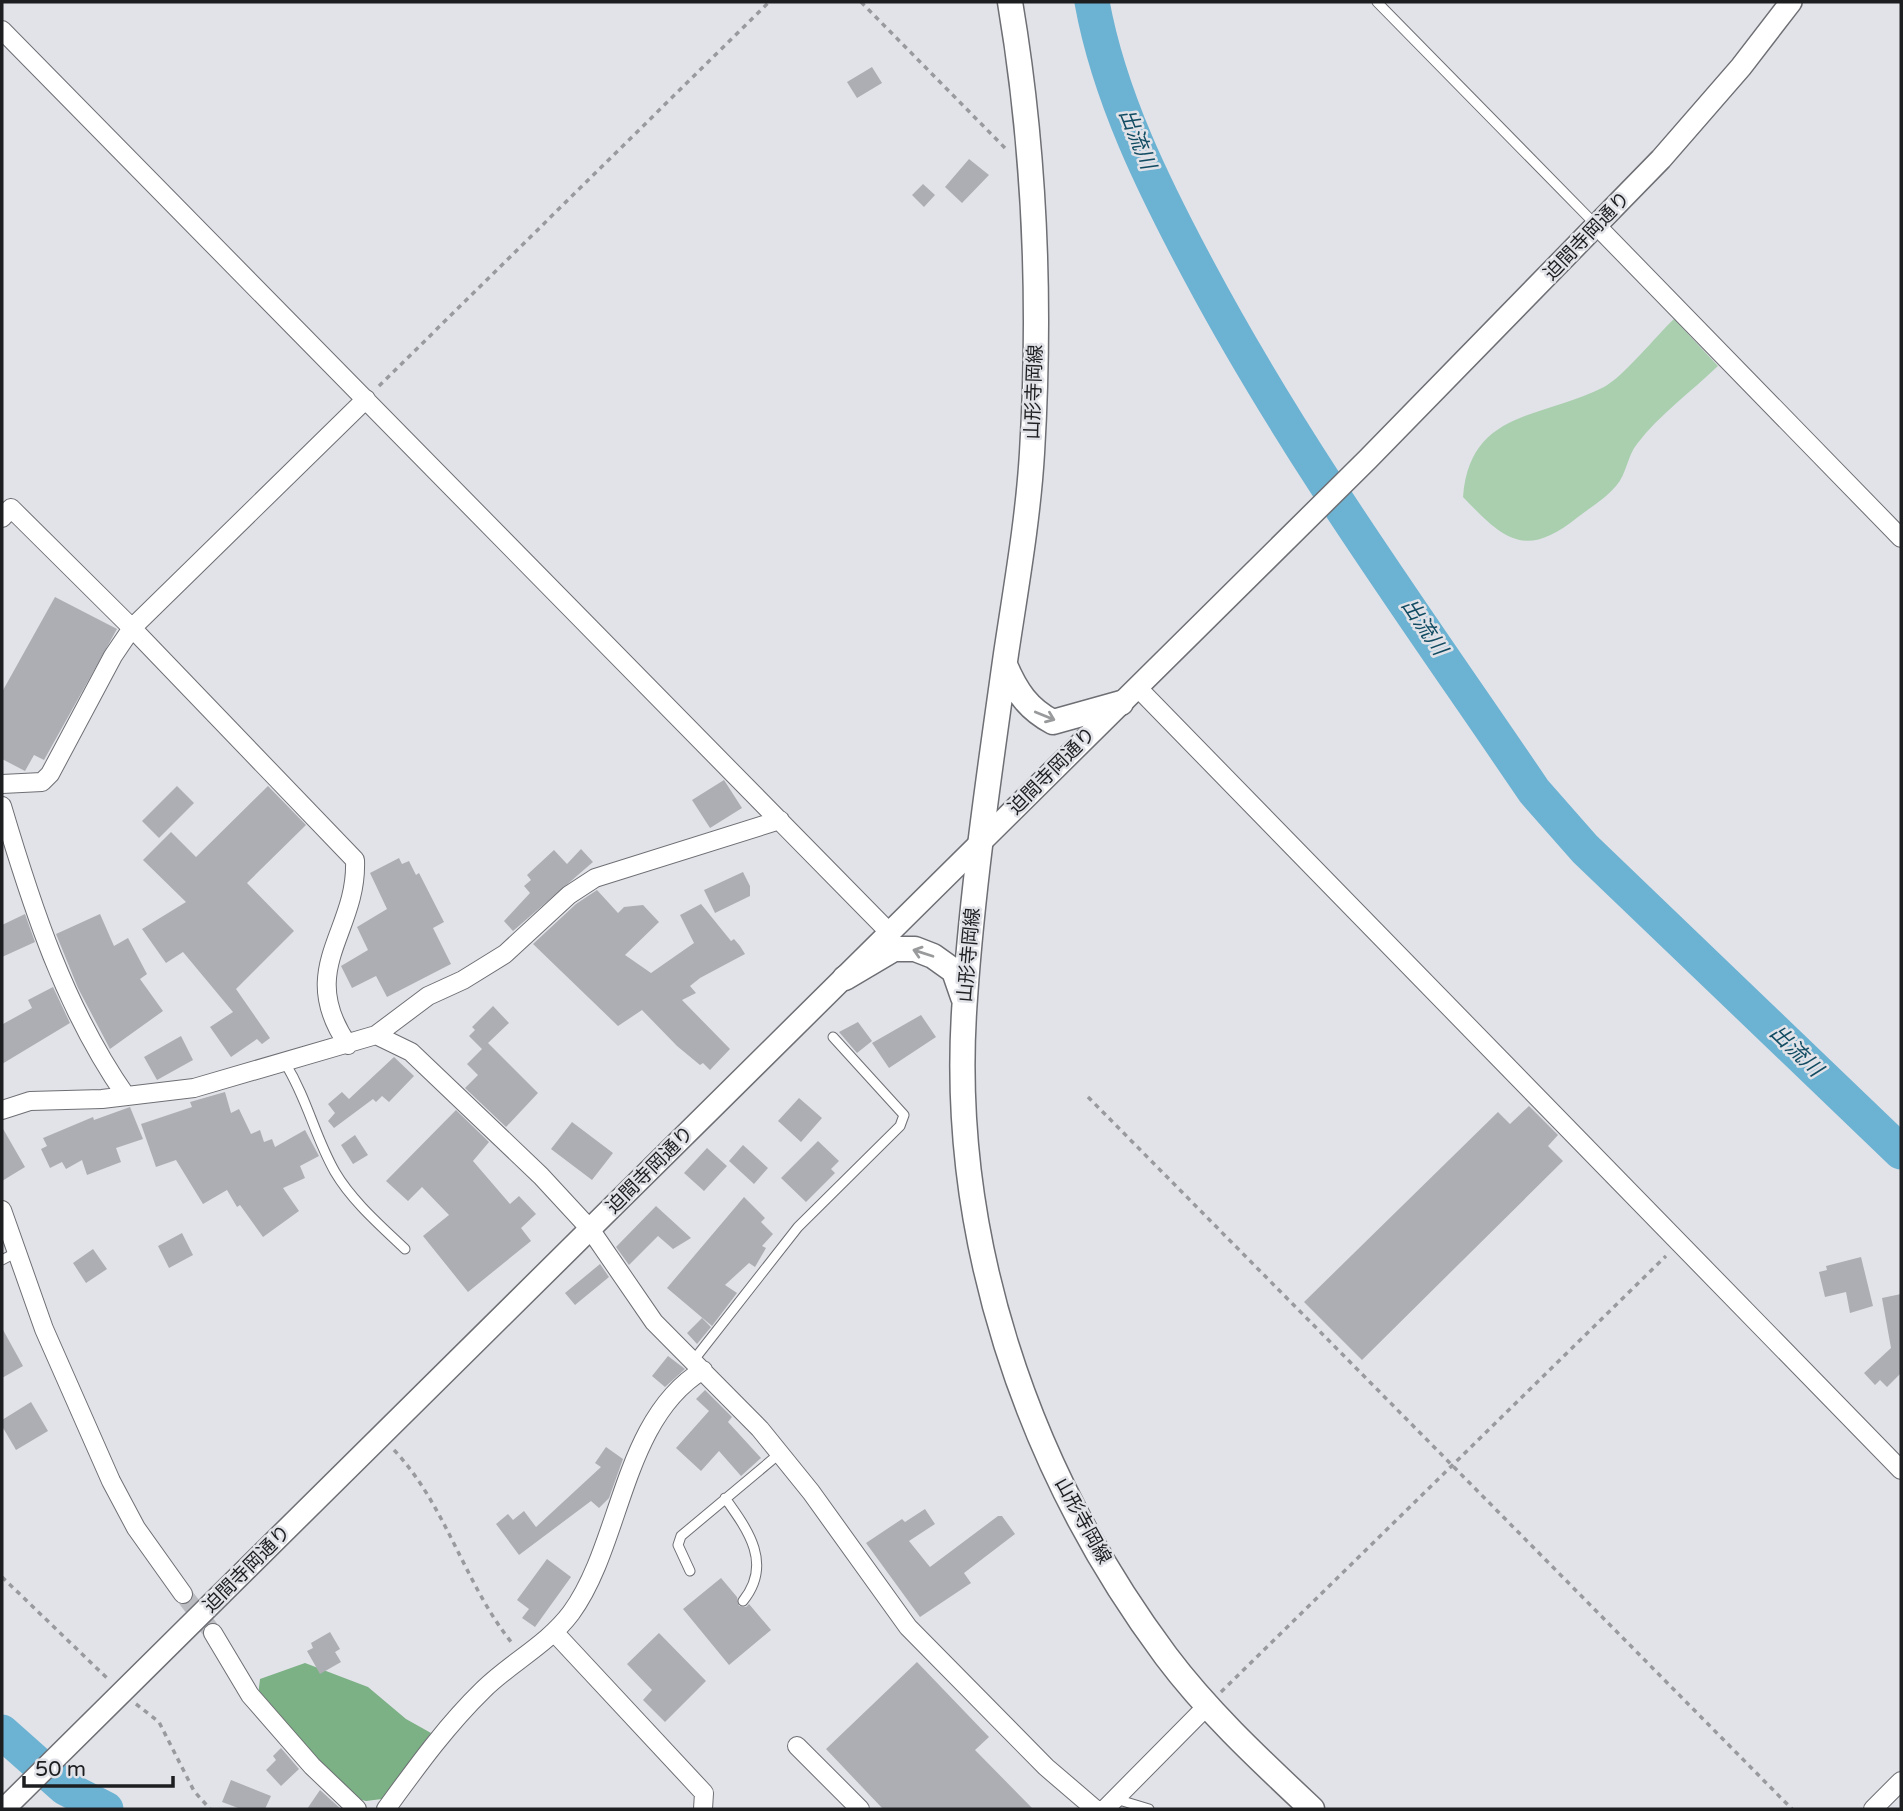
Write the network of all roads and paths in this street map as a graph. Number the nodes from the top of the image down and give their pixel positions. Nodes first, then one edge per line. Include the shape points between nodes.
1 (769, 2) edge
2 (862, 2) edge
3 (1010, 2) edge
4 (1377, 2) edge
5 (1791, 2) edge
6 (2, 30) edge
7 (1030, 174) junction
8 (1597, 226) junction
9 (366, 399) junction
10 (5, 508) edge
11 (1901, 538) edge
12 (132, 628) junction
13 (1005, 665) junction
14 (1129, 695) junction
15 (2, 784) edge
16 (2, 806) edge
17 (780, 820) junction
18 (980, 842) junction
19 (890, 933) junction
20 (845, 978) junction
21 (964, 1001) junction
22 (376, 1035) junction
23 (833, 1037) dead end
24 (348, 1045) junction
25 (285, 1063) junction
26 (126, 1096) junction
27 (1088, 1097) dead end
28 (2, 1110) edge
29 (2, 1210) edge
30 (590, 1229) junction
31 (1681, 1242) junction
32 (405, 1250) dead end
33 (9, 1256) edge
34 (698, 1365) junction
35 (381, 1436) junction
36 (779, 1454) junction
37 (1452, 1465) junction
38 (1901, 1470) edge
39 (725, 1498) junction
40 (690, 1571) dead end
41 (2, 1577) edge
42 (183, 1594) tunnel mouth
43 (743, 1601) dead end
44 (554, 1632) junction
45 (214, 1633) tunnel mouth
46 (525, 1656) junction
47 (119, 1696) junction
48 (1208, 1706) junction
49 (797, 1746) dead end
50 (1901, 1781) edge
51 (1110, 1804) edge
52 (4, 1809) edge
53 (209, 1809) edge
54 (357, 1809) edge
55 (386, 1809) edge
56 (703, 1809) edge
57 (860, 1809) edge
58 (1095, 1809) edge
59 (1149, 1809) edge
60 (1312, 1809) edge
61 (1792, 1809) edge
62 (1873, 1809) edge

1 - 9 path
2 - 7 path
3 - 7 main road, 山形寺岡線
4 - 8 lane
5 - 8 street, 迫間寺岡通り via 1741,67
6 - 9 street
7 - 13 main road, 山形寺岡線 via 1036,275 1032,455
8 - 11 street
8 - 14 street, 迫間寺岡通り
9 - 12 street
9 - 17 street
10 - 12 street
12 - 15 street via 50,774 42,782
12 - 24 street via 355,860 351,893 325,985 330,1011
13 -> 14 main road via 1016,690 1034,712 1053,722
13 - 18 main road, 山形寺岡線
14 - 18 street, 迫間寺岡通り
14 - 31 street
16 - 26 street via 37,920 66,991
17 - 19 street
17 - 22 street via 595,878 569,895 505,954 428,996
18 - 19 street, 迫間寺岡通り
18 - 21 main road, 山形寺岡線
19 - 20 street, 迫間寺岡通り
21 -> 20 main road via 954,971 915,949 894,949
20 - 30 street, 迫間寺岡通り
21 - 48 main road, 山形寺岡線 via 962,1090 969,1179 1005,1346 1034,1425 1074,1511 1129,1603
22 - 24 street
22 - 30 street via 411,1052
23 - 34 lane via 904,1115 900,1126 798,1227
24 - 25 street
25 - 26 street via 194,1088
25 - 32 lane via 303,1092 315,1133 337,1175
26 - 28 street via 30,1101
27 - 37 path
29 - 33 street
30 - 34 street via 654,1322
30 - 35 street, 迫間寺岡通り
31 - 37 path
31 - 38 street
33 - 42 street via 111,1481 136,1528
34 - 36 street
34 - 44 street via 649,1434 624,1483 596,1569 571,1613
35 - 46 path via 420,1485 498,1624
35 - 47 street, 迫間寺岡通り
36 - 39 lane
36 - 58 street via 908,1627 1046,1768
37 - 48 path
37 - 61 path
39 - 40 lane via 681,1536 678,1545
39 - 43 lane via 756,1548 757,1573
41 - 47 path
44 - 46 street
44 - 56 street via 704,1793
45 - 54 street via 250,1695
46 - 55 street via 484,1689
47 - 52 street, 迫間寺岡通り
47 - 53 path via 159,1722 194,1791
48 - 51 street
48 - 60 main road, 山形寺岡線
49 - 57 street
50 - 62 street
51 - 59 lane

